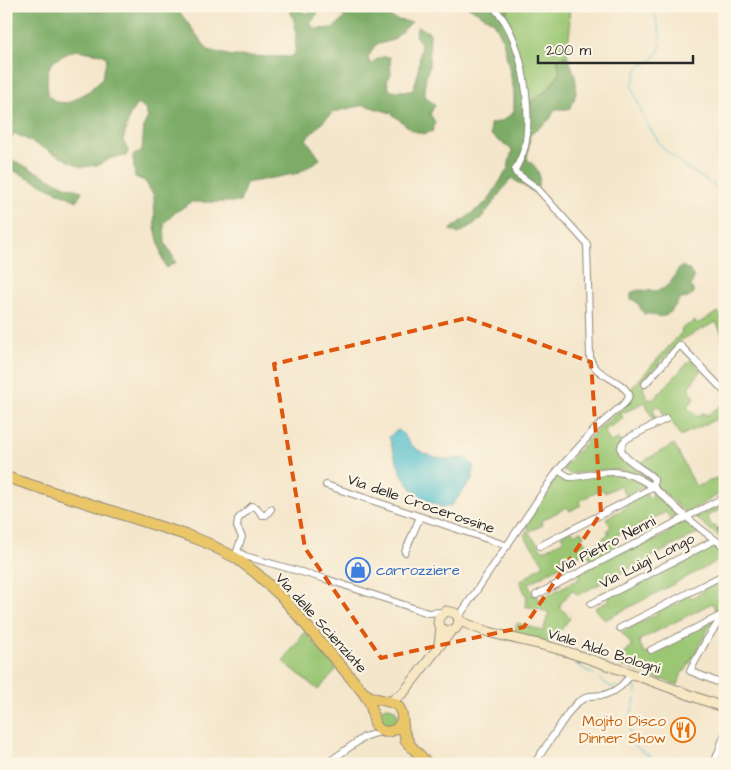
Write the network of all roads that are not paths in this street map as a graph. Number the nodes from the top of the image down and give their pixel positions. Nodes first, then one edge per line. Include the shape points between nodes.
1 (492, 6) edge
2 (645, 384) dead end
3 (725, 392) edge
4 (666, 419) dead end
5 (558, 470) junction
6 (6, 477) edge
7 (326, 485) dead end
8 (654, 487) junction
9 (725, 497) edge
10 (271, 509) dead end
11 (420, 517) junction
12 (687, 517) junction
13 (715, 540) junction
14 (508, 546) junction
15 (540, 546) dead end
16 (725, 547) edge
17 (405, 552) dead end
18 (725, 574) edge
19 (536, 595) dead end
20 (591, 604) dead end
21 (443, 612) junction
22 (428, 613) junction
23 (724, 613) edge
24 (457, 616) junction
25 (440, 626) junction
26 (472, 626) junction
27 (620, 628) dead end
28 (453, 630) junction
29 (439, 644) junction
30 (651, 650) dead end
31 (632, 674) junction
32 (725, 685) edge
33 (363, 692) junction
34 (404, 692) junction
35 (388, 702) junction
36 (725, 708) edge
37 (401, 715) junction
38 (372, 717) junction
39 (386, 731) junction
40 (725, 733) edge
41 (364, 737) junction
42 (409, 743) junction
43 (326, 764) edge
44 (428, 764) edge
45 (534, 764) edge
46 (714, 764) edge

1 - 5 street via 512,36 525,81 528,108 526,141 516,173 548,199 586,244 591,364 629,394 625,403 597,427
2 - 3 street via 680,345
4 - 8 street via 623,441 620,447 629,461 650,473
5 - 8 street via 569,477 605,472 627,473
5 - 14 street
6 - 33 main road, Via delle Scienziate via 205,542 236,558 282,597
7 - 11 street, Via delle Crocerossine
8 - 12 street
8 - 15 street
9 - 12 street, Via Pietro Nenni
10 - 22 street via 262,515 252,506 238,519 237,527 242,537 237,551
11 - 14 street, Via delle Crocerossine
11 - 17 street
12 - 13 street
12 - 19 street, Via Pietro Nenni
13 - 16 street
13 - 20 street, Via Luigi Longo
14 - 24 street
18 - 27 street
21 - 22 street
21 - 24 main road
21 - 25 main road via 439,617
22 - 25 street
23 - 30 street
23 - 32 street via 690,671
24 - 26 main road, Viale Aldo Bologni
24 - 28 main road via 458,625
25 - 28 main road
25 - 29 main road
26 - 28 main road, Viale Aldo Bologni
26 - 31 main road, Viale Aldo Bologni via 558,649
28 - 29 main road
29 - 34 main road
31 - 36 main road, Viale Aldo Bologni
31 - 45 street via 614,691 589,696 578,702
33 - 35 main road, Via delle Scienziate via 372,699
33 - 38 main road, Via delle Scienziate via 370,703
34 - 35 main road
34 - 37 main road
35 - 37 main road via 396,705
35 - 38 main road via 376,706
37 - 39 main road via 397,728
37 - 42 main road
38 - 39 main road via 376,727
38 - 41 street via 370,729
39 - 41 street
39 - 42 main road
40 - 46 street
41 - 43 street
42 - 44 main road

